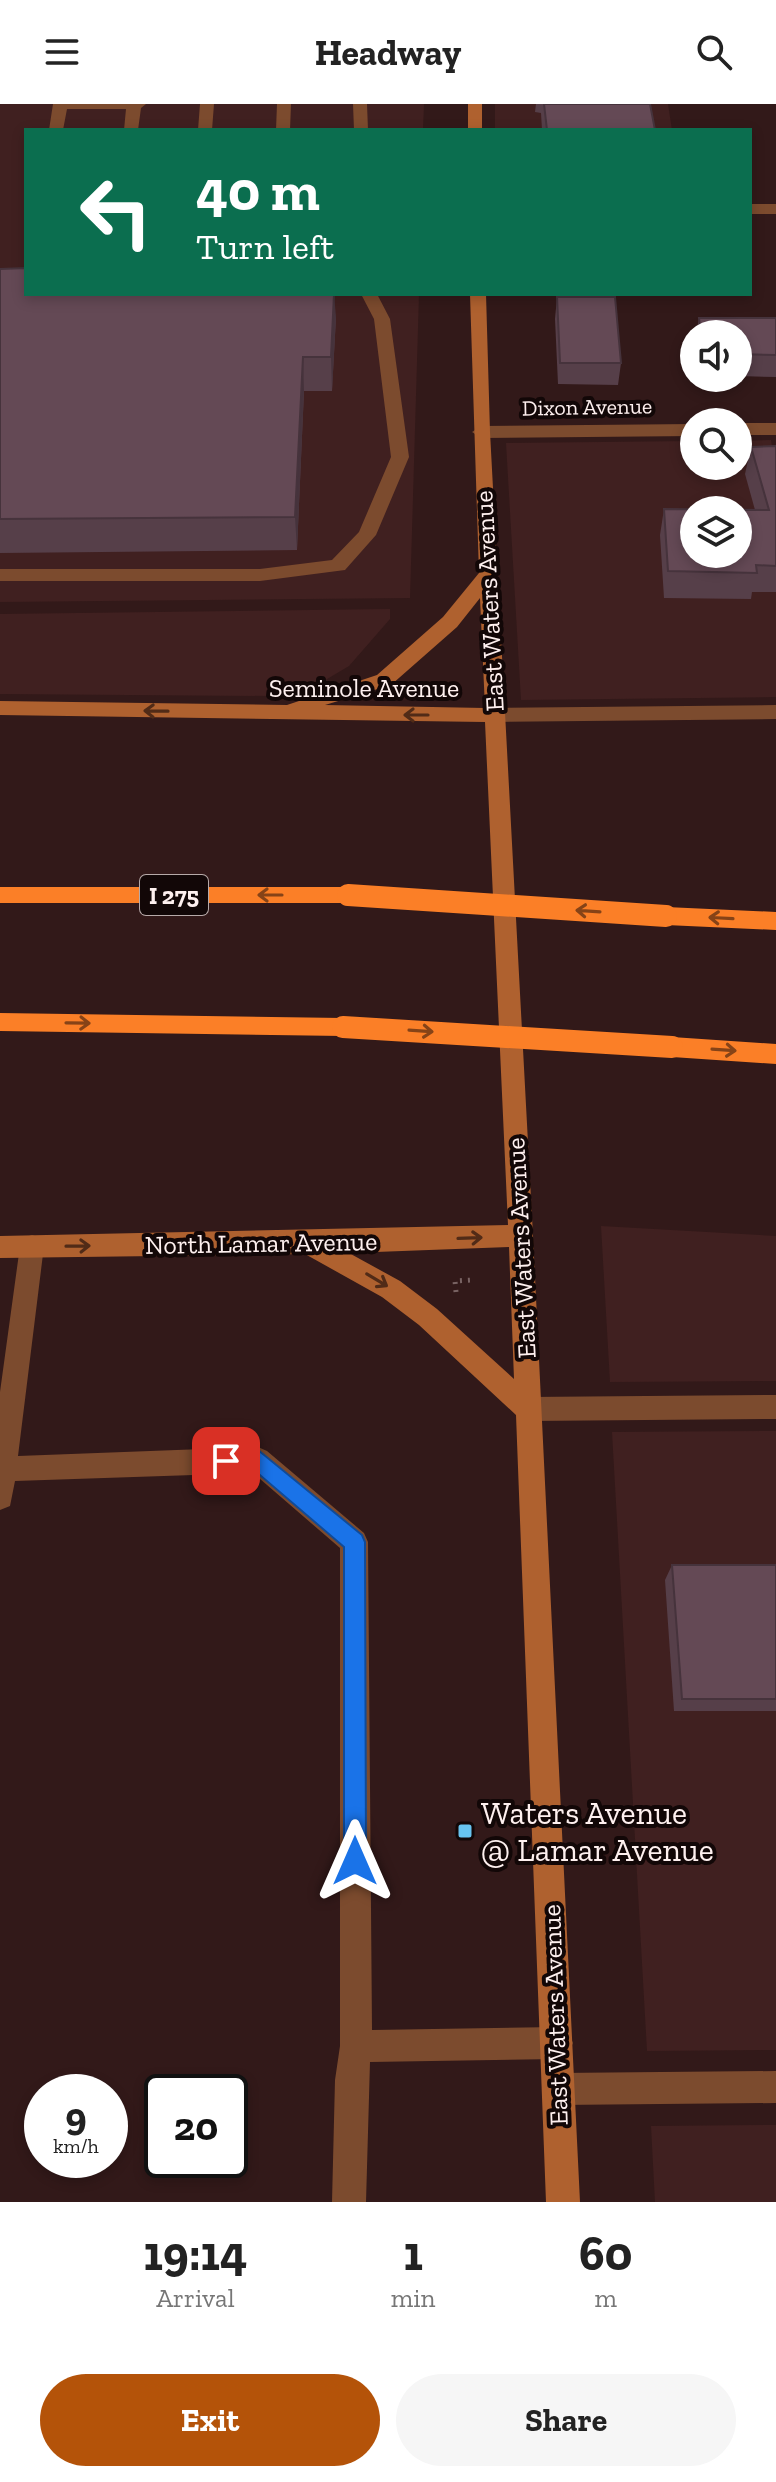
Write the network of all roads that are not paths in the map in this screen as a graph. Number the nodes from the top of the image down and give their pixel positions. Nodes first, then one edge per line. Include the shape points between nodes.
1 (60, 104) edge
2 (136, 104) edge
3 (207, 104) edge
4 (284, 104) edge
5 (360, 104) edge
6 (475, 104) edge
7 (56, 128) edge
8 (131, 128) edge
9 (205, 128) edge
10 (283, 128) edge
11 (361, 128) edge
12 (475, 128) edge
13 (752, 209) edge
14 (776, 209) edge
15 (370, 296) edge
16 (478, 296) edge
17 (752, 429) edge
18 (776, 429) edge
19 (680, 430) edge
20 (481, 432) junction
21 (488, 574) junction
22 (0, 575) edge
23 (0, 708) edge
24 (776, 712) edge
25 (274, 714) junction
26 (494, 715) junction
27 (0, 895) edge
28 (776, 921) edge
29 (0, 1022) edge
30 (776, 1054) edge
31 (521, 1236) junction
32 (308, 1243) junction
33 (32, 1246) junction
34 (0, 1247) edge
35 (776, 1407) edge
36 (528, 1409) junction
37 (2, 1469) edge
38 (0, 1497) edge
39 (557, 2043) junction
40 (356, 2046) junction
41 (776, 2087) edge
42 (558, 2089) junction
43 (349, 2202) edge
44 (563, 2202) edge

1 - 2 street
1 - 7 street
2 - 8 street
3 - 9 street
4 - 10 street
5 - 11 street
6 - 12 main road
13 - 14 street
15 - 22 street via 382,319 400,457 367,535 338,566 260,575
16 - 20 main road, East Waters Avenue
17 - 18 street
19 - 20 street, Dixon Avenue
20 - 21 main road, East Waters Avenue
21 - 25 main road via 450,622 384,680
21 - 26 main road, East Waters Avenue
25 -> 23 main road, Seminole Avenue
24 - 26 street, Seminole Avenue
26 -> 25 main road, Seminole Avenue
26 - 31 main road, East Waters Avenue
28 -> 27 highway, I 275, bridge via 348,895
29 -> 30 highway, bridge via 343,1027
32 -> 31 main road, North Lamar Avenue
31 - 36 main road, East Waters Avenue
33 -> 32 main road, North Lamar Avenue
32 -> 36 main road via 391,1289
33 - 34 main road, North Lamar Avenue
33 - 37 street
35 - 36 street
36 - 39 main road, East Waters Avenue
37 - 38 street
37 - 40 street via 258,1460 354,1542
39 - 40 street
39 - 42 main road, East Waters Avenue
40 - 43 street
41 - 42 street
42 - 44 main road, East Waters Avenue

